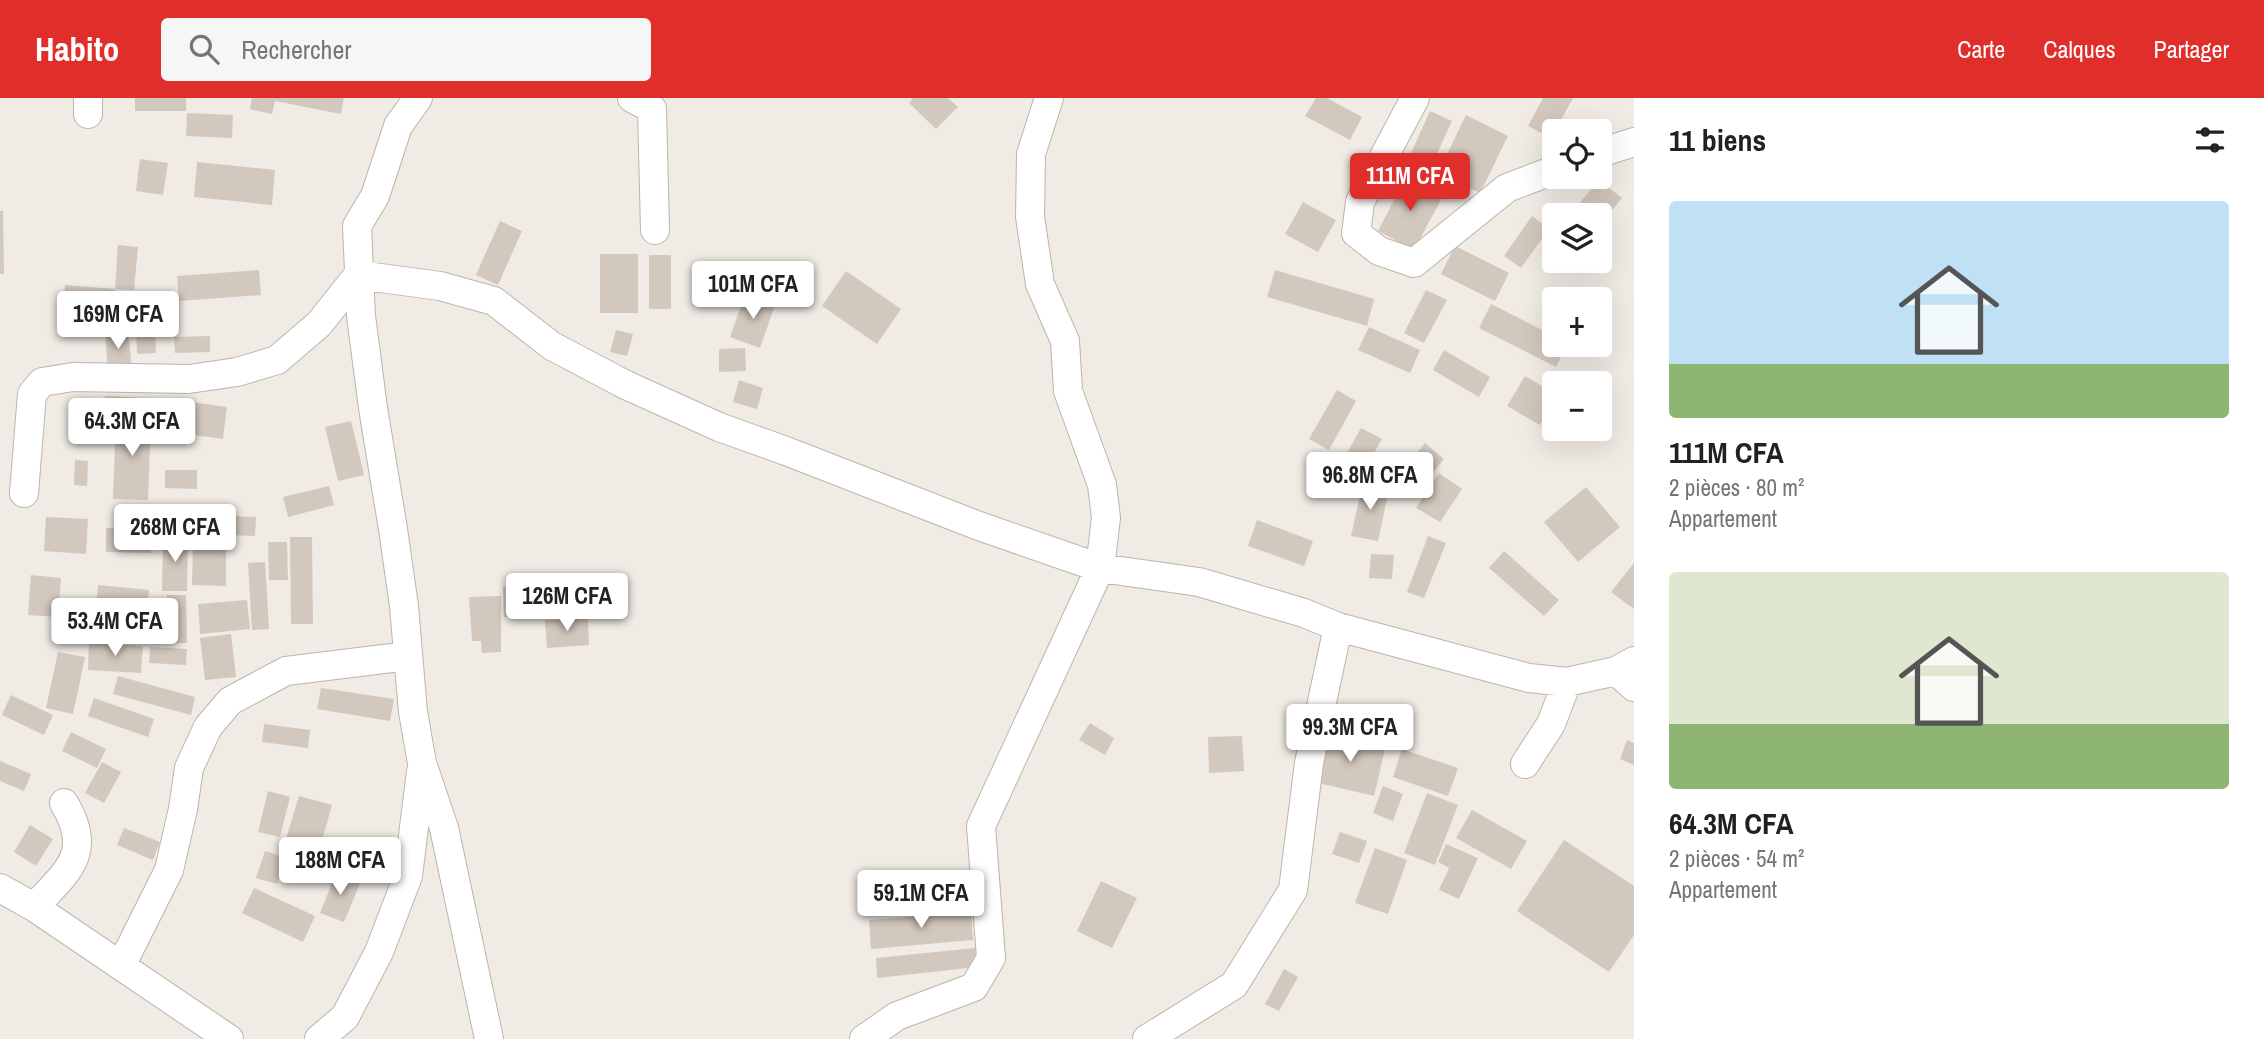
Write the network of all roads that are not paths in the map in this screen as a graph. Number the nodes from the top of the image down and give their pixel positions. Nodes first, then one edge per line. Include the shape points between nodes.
1 (418, 98) edge
2 (632, 98) edge
3 (1049, 98) edge
4 (1415, 98) edge
5 (1634, 142) edge
6 (1612, 149) edge
7 (1542, 175) edge
8 (655, 230) dead end
9 (358, 275) junction
10 (24, 493) dead end
11 (1100, 568) junction
12 (1338, 627) junction
13 (408, 656) junction
14 (1628, 673) edge
15 (1567, 682) junction
16 (422, 764) junction
17 (1525, 764) dead end
18 (64, 803) dead end
19 (0, 888) edge
20 (34, 906) junction
21 (121, 966) junction
22 (343, 1028) edge
23 (229, 1039) edge
24 (319, 1039) edge
25 (489, 1039) edge
26 (864, 1039) edge
27 (1147, 1039) edge

1 - 9 street via 398,126 375,196 358,226
2 - 8 street via 652,109
3 - 11 street via 1031,154 1030,217 1040,284 1065,341 1068,391 1102,485 1106,517
4 - 7 street via 1360,202 1356,233 1379,251 1414,263 1507,188
5 - 6 street
9 - 10 street via 319,324 277,360 189,379 73,377 42,382 32,394
9 - 11 street via 440,286 494,301 552,346 719,427
9 - 13 street
11 - 12 street via 1199,582
11 - 26 street via 981,826 991,958 974,987 897,1016
12 - 15 street via 1529,678
12 - 27 street via 1310,764 1293,890 1234,985
13 - 16 street
13 - 21 street via 286,671 230,701 208,727 189,768 169,870
14 - 15 street
15 - 17 street via 1550,724
16 - 22 street via 408,876
16 - 25 street via 444,828
18 - 20 street via 77,830 78,844 63,876
19 - 20 street
20 - 21 street
21 - 23 street
22 - 24 street

